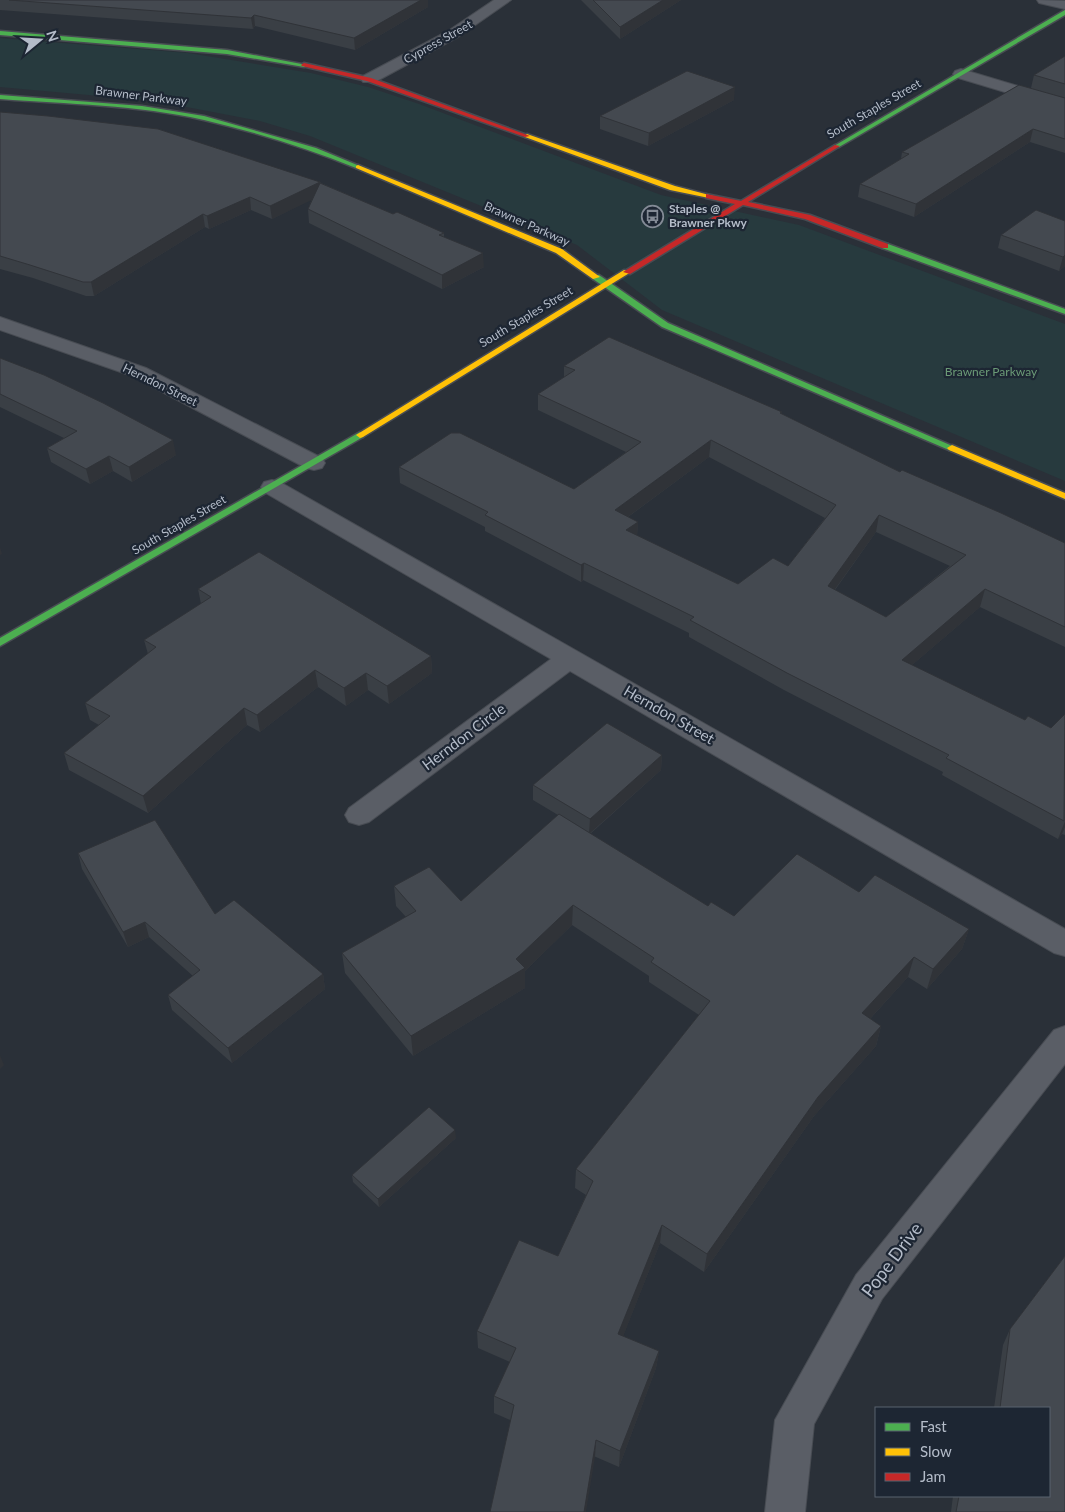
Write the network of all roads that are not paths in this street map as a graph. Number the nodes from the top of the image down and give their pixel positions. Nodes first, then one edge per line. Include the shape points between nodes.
1 (504, 0) edge
2 (1044, 0) edge
3 (1065, 5) edge
4 (1065, 12) edge
5 (0, 33) edge
6 (961, 74) junction
7 (369, 79) junction
8 (0, 97) edge
9 (1065, 105) edge
10 (741, 202) junction
11 (606, 284) junction
12 (1065, 312) edge
13 (0, 323) edge
14 (314, 463) junction
15 (272, 487) junction
16 (1065, 496) edge
17 (0, 643) edge
18 (570, 658) junction
19 (359, 815) dead end
20 (1065, 944) edge
21 (1065, 1040) edge
22 (785, 1512) edge

1 - 7 street, Cypress Street via 453,34
2 - 3 street
4 - 6 street, South Staples Street
5 - 7 street via 227,52 274,58
6 - 9 street
6 - 10 street, South Staples Street
7 - 10 street via 672,188
8 - 11 street, Brawner Parkway via 142,108 261,132 314,149 559,251
10 - 11 street, South Staples Street
10 - 12 street via 807,217
11 - 14 street, South Staples Street
11 - 16 street, Brawner Parkway via 665,325
13 - 14 street, Herndon Street via 139,372
14 - 15 street, South Staples Street
15 - 17 street, South Staples Street
15 - 18 street, Herndon Street
18 - 19 street, Herndon Circle
18 - 20 street, Herndon Street
21 - 22 street, Pope Drive via 869,1287 795,1420

